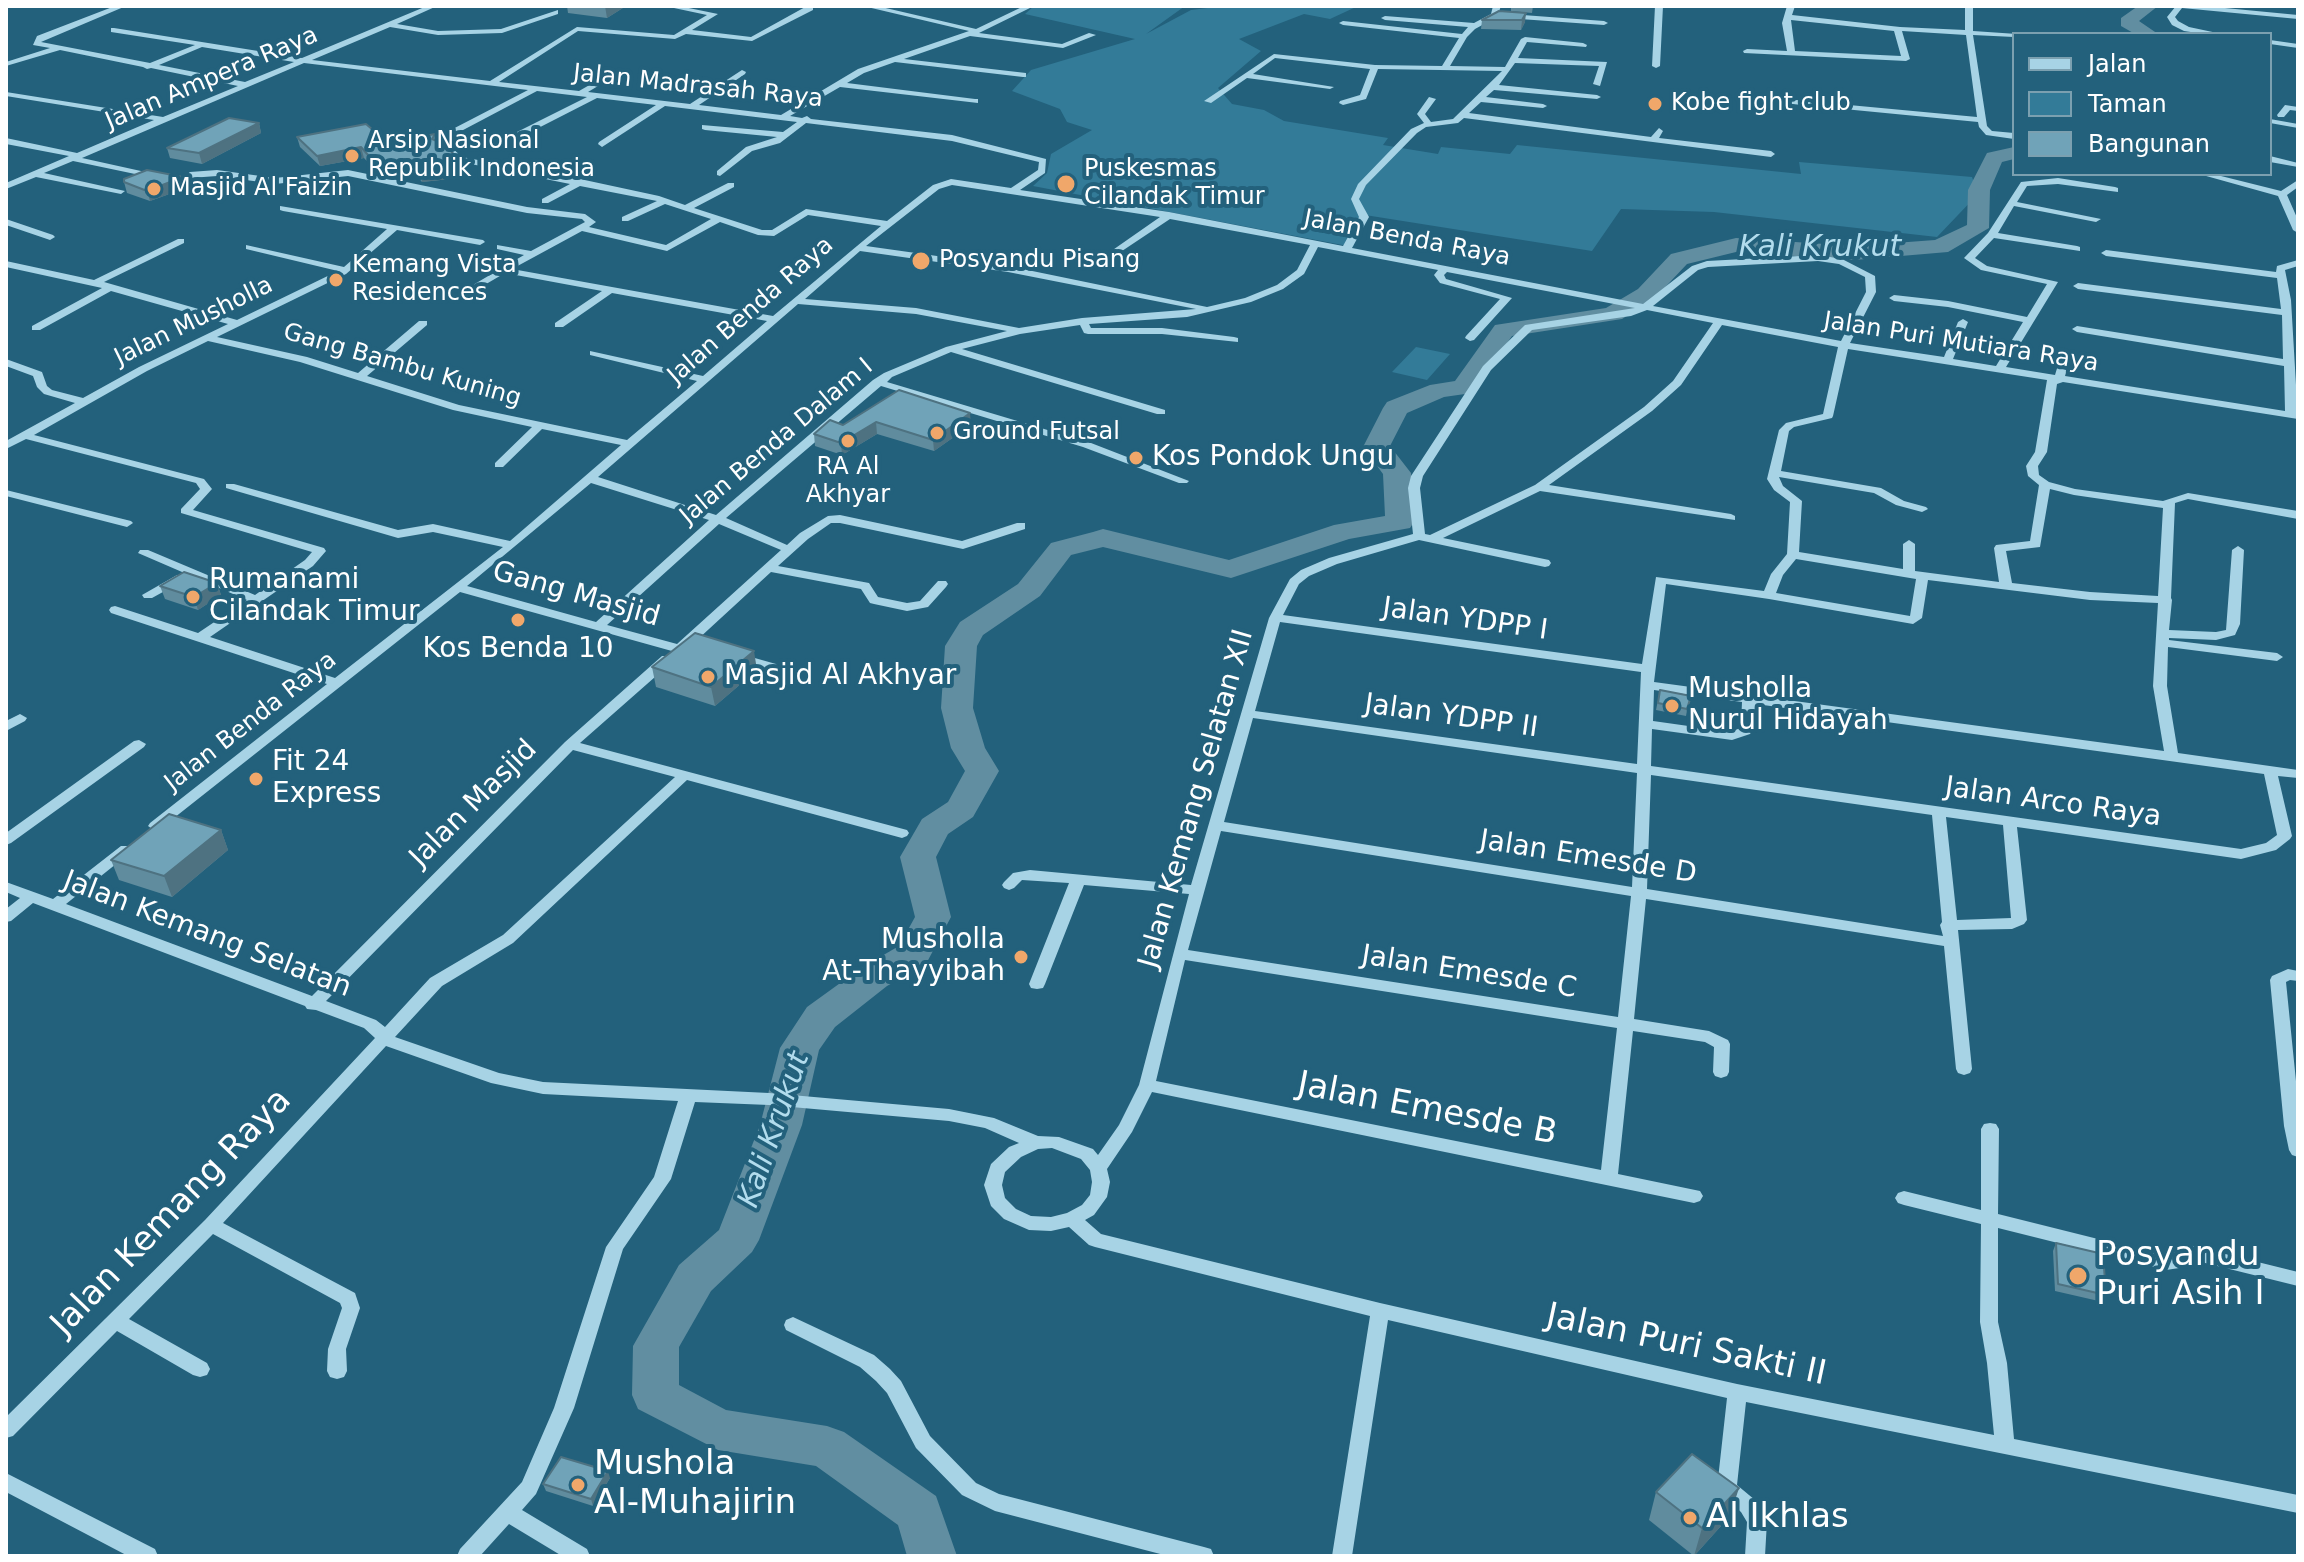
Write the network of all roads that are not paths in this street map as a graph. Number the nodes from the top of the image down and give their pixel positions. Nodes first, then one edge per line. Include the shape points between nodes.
1 (122, 6) edge
2 (433, 6) edge
3 (867, 6) edge
4 (1030, 6) edge
5 (1659, 6) edge
6 (1791, 6) edge
7 (1969, 6) edge
8 (2180, 6) edge
9 (678, 8) dead end
10 (810, 8) edge
11 (1495, 10) edge
12 (555, 12) dead end
13 (1788, 17) junction
14 (2298, 17) edge
15 (1385, 18) dead end
16 (1343, 23) dead end
17 (1604, 23) dead end
18 (1475, 25) junction
19 (388, 26) junction
20 (1897, 28) junction
21 (114, 30) dead end
22 (1969, 31) junction
23 (487, 32) junction
24 (687, 32) junction
25 (974, 32) junction
26 (2191, 32) edge
27 (1092, 35) dead end
28 (2012, 35) edge
29 (1464, 36) junction
30 (508, 42) dead end
31 (2272, 42) edge
32 (1583, 45) dead end
33 (199, 46) junction
34 (2298, 46) edge
35 (59, 48) junction
36 (1747, 51) dead end
37 (1791, 53) junction
38 (891, 59) junction
39 (304, 61) junction
40 (6, 64) edge
41 (1509, 65) junction
42 (1656, 66) dead end
43 (146, 67) junction
44 (1375, 67) junction
45 (1444, 69) junction
46 (742, 72) dead end
47 (1023, 75) dead end
48 (1245, 75) junction
49 (609, 78) dead end
50 (490, 84) junction
51 (836, 84) junction
52 (1597, 84) dead end
53 (247, 85) junction
54 (1330, 87) dead end
55 (1492, 87) junction
56 (535, 89) junction
57 (6, 94) edge
58 (580, 94) junction
59 (596, 96) junction
60 (1597, 97) dead end
61 (1432, 99) dead end
62 (1480, 99) junction
63 (975, 101) dead end
64 (1208, 101) dead end
65 (1785, 101) dead end
66 (665, 103) junction
67 (1343, 103) dead end
68 (2294, 105) edge
69 (693, 106) junction
70 (1543, 106) dead end
71 (1462, 115) junction
72 (2281, 115) dead end
73 (785, 116) junction
74 (807, 118) junction
75 (168, 120) junction
76 (1981, 120) junction
77 (2272, 121) edge
78 (1429, 124) junction
79 (2298, 126) edge
80 (705, 127) dead end
81 (448, 135) dead end
82 (786, 135) junction
83 (2012, 136) edge
84 (6, 141) edge
85 (506, 141) dead end
86 (602, 144) dead end
87 (441, 148) edge
88 (1771, 154) dead end
89 (78, 157) junction
90 (2272, 159) edge
91 (2296, 165) edge
92 (6, 171) edge
93 (720, 173) dead end
94 (33, 175) junction
95 (190, 175) dead end
96 (2211, 176) edge
97 (165, 179) edge
98 (580, 182) junction
99 (2298, 183) edge
100 (731, 185) dead end
101 (6, 186) edge
102 (1015, 189) junction
103 (2115, 190) dead end
104 (121, 191) edge
105 (2282, 194) junction
106 (545, 201) dead end
107 (667, 202) junction
108 (2011, 203) junction
109 (283, 208) dead end
110 (686, 208) junction
111 (1169, 215) junction
112 (625, 219) dead end
113 (719, 219) junction
114 (2096, 219) dead end
115 (6, 222) edge
116 (889, 224) junction
117 (395, 227) junction
118 (581, 228) junction
119 (2298, 230) edge
120 (1992, 235) junction
121 (50, 237) dead end
122 (181, 241) dead end
123 (480, 242) dead end
124 (1315, 244) junction
125 (249, 247) dead end
126 (500, 247) dead end
127 (858, 248) junction
128 (2077, 249) dead end
129 (1346, 250) junction
130 (2106, 253) dead end
131 (534, 254) junction
132 (1110, 256) dead end
133 (2298, 263) edge
134 (6, 264) edge
135 (25, 268) junction
136 (1444, 269) junction
137 (346, 270) junction
138 (503, 270) junction
139 (2280, 275) junction
140 (6, 278) edge
141 (95, 283) junction
142 (1515, 283) junction
143 (2078, 286) dead end
144 (111, 287) junction
145 (609, 290) junction
146 (466, 292) dead end
147 (1502, 296) junction
148 (1894, 298) dead end
149 (795, 301) junction
150 (1619, 304) joint
151 (1640, 308) junction
152 (1215, 309) junction
153 (2286, 313) junction
154 (774, 319) junction
155 (2029, 320) junction
156 (1719, 322) junction
157 (1963, 322) dead end
158 (237, 323) junction
159 (423, 323) dead end
160 (559, 325) dead end
161 (1085, 326) junction
162 (36, 328) dead end
163 (2077, 329) dead end
164 (1020, 331) junction
165 (208, 338) junction
166 (1470, 338) dead end
167 (1234, 340) dead end
168 (1099, 344) dead end
169 (1844, 345) junction
170 (950, 349) junction
171 (594, 353) dead end
172 (2066, 355) dead end
173 (6, 362) edge
174 (1947, 362) junction
175 (2287, 363) junction
176 (1999, 370) junction
177 (360, 377) junction
178 (704, 379) junction
179 (2055, 380) junction
180 (877, 382) junction
181 (84, 402) junction
182 (1161, 412) dead end
183 (2294, 415) edge
184 (539, 426) junction
185 (26, 436) junction
186 (630, 444) junction
187 (6, 446) edge
188 (499, 465) dead end
189 (1774, 473) junction
190 (588, 478) junction
191 (1183, 481) dead end
192 (2045, 484) junction
193 (230, 486) dead end
194 (1539, 487) junction
195 (6, 493) edge
196 (2168, 505) junction
197 (1922, 509) dead end
198 (2298, 515) edge
199 (1731, 518) dead end
200 (717, 519) junction
201 (127, 523) dead end
202 (1021, 526) dead end
203 (1426, 537) junction
204 (1909, 544) dead end
205 (512, 545) junction
206 (790, 550) junction
207 (2238, 550) dead end
208 (144, 553) dead end
209 (1793, 555) junction
210 (1545, 563) dead end
211 (770, 568) junction
212 (188, 573) junction
213 (1916, 575) junction
214 (942, 584) dead end
215 (2006, 586) junction
216 (460, 588) junction
217 (148, 595) dead end
218 (1769, 595) junction
219 (255, 599) junction
220 (2166, 600) junction
221 (115, 610) dead end
222 (1275, 618) junction
223 (599, 626) junction
224 (200, 638) junction
225 (2164, 639) junction
226 (683, 646) junction
227 (701, 646) edge
228 (729, 655) edge
229 (2277, 657) dead end
230 (771, 667) dead end
231 (1648, 677) junction
232 (336, 683) junction
233 (1749, 700) junction
234 (1250, 714) junction
235 (20, 718) dead end
236 (1647, 724) junction
237 (6, 727) edge
238 (139, 744) dead end
239 (570, 745) junction
240 (2172, 757) junction
241 (2270, 770) junction
242 (1645, 772) junction
243 (2298, 774) edge
244 (685, 775) junction
245 (1939, 814) junction
246 (2010, 824) junction
247 (1219, 826) junction
248 (146, 833) edge
249 (902, 833) dead end
250 (6, 840) edge
251 (134, 842) edge
252 (1078, 880) junction
253 (1009, 885) dead end
254 (6, 887) edge
255 (1197, 890) junction
256 (1639, 892) junction
257 (31, 897) junction
258 (54, 906) junction
259 (6, 917) edge
260 (1948, 925) junction
261 (1949, 942) junction
262 (1179, 954) junction
263 (2293, 975) edge
264 (1037, 984) dead end
265 (313, 1005) junction
266 (1628, 1024) junction
267 (383, 1039) junction
268 (1964, 1069) dead end
269 (1721, 1072) dead end
270 (1147, 1085) junction
271 (688, 1096) junction
272 (1990, 1129) dead end
273 (1036, 1143) junction
274 (2298, 1150) edge
275 (1098, 1168) junction
276 (1609, 1178) junction
277 (1694, 1196) dead end
278 (1904, 1198) dead end
279 (1991, 1218) junction
280 (1072, 1219) junction
281 (211, 1225) junction
282 (2298, 1279) edge
283 (1380, 1311) junction
284 (115, 1321) junction
285 (793, 1325) dead end
286 (200, 1369) dead end
287 (337, 1371) dead end
288 (1737, 1392) junction
289 (6, 1430) edge
290 (2005, 1444) junction
291 (6, 1482) edge
292 (2298, 1504) edge
293 (509, 1513) junction
294 (148, 1556) edge
295 (467, 1556) edge
296 (580, 1556) edge
297 (1204, 1556) edge
298 (1342, 1556) edge
299 (1755, 1556) edge

1 - 35 street via 36,43
2 - 19 street, Jalan Ampera Raya
3 - 25 street
4 - 25 street
5 - 42 street
6 - 13 street
7 - 22 street
8 - 14 street
8 - 26 street via 2172,20
9 - 24 street via 714,14
10 - 24 street via 752,39
11 - 17 street
11 - 18 street
12 - 23 street via 510,30
13 - 20 street
13 - 37 street
15 - 18 street
16 - 29 street
18 - 29 street
19 - 23 street
19 - 39 street, Jalan Ampera Raya
20 - 22 street
20 - 37 street via 1906,59
21 - 33 street, Jalan Madrasah Raya
22 - 28 street
22 - 76 street
23 - 30 street
24 - 50 street via 671,37 577,29
25 - 27 street via 1063,46
25 - 38 street
29 - 45 street
31 - 34 street
32 - 41 street via 1527,39
33 - 39 street, Jalan Madrasah Raya
33 - 43 street
35 - 40 street
35 - 43 street
36 - 37 street
38 - 47 street
38 - 51 street
39 - 50 street, Jalan Madrasah Raya
39 - 53 street, Jalan Ampera Raya
41 - 45 street
41 - 52 street via 1604,64
41 - 55 street
43 - 53 street
44 - 45 street
44 - 48 street via 1274,56
44 - 67 street via 1362,98
46 - 69 street
48 - 54 street
48 - 64 street
49 - 58 street
50 - 56 street, Jalan Madrasah Raya
51 - 63 street
51 - 73 street
53 - 75 street, Jalan Ampera Raya
55 - 60 street
55 - 62 street
56 - 58 street, Jalan Madrasah Raya
56 - 81 street
57 - 75 street
58 - 59 street, Jalan Madrasah Raya
59 - 66 street, Jalan Madrasah Raya
59 - 85 street
61 - 78 street via 1421,114
62 - 70 street
62 - 71 street
65 - 76 street
66 - 69 street, Jalan Madrasah Raya
66 - 86 street
68 - 72 street
69 - 73 street, Jalan Madrasah Raya
71 - 78 street
71 - 88 street via 1656,135
73 - 74 street, Jalan Madrasah Raya
74 - 82 street
74 - 102 street, Jalan Madrasah Raya via 952,138 1043,161 1042,171
75 - 89 street, Jalan Ampera Raya
76 - 83 street via 1989,133
77 - 79 street
78 - 129 street via 1414,131 1362,184 1355,199 1364,217
80 - 82 street
82 - 93 street via 749,149
84 - 89 street
87 - 98 street via 459,159
89 - 94 street, Jalan Ampera Raya
89 - 97 street
90 - 91 street
92 - 94 street
94 - 101 street, Jalan Ampera Raya
94 - 104 street
95 - 118 street via 275,181 331,172 359,174 588,218 591,222
96 - 105 street
98 - 106 street
98 - 107 street
99 - 105 street
100 - 110 street
102 - 111 street, Jalan Benda Raya
102 - 116 street, Jalan Benda Raya via 946,183
103 - 108 street via 2053,181 2027,183
105 - 119 street
107 - 110 street
107 - 112 street
108 - 114 street
108 - 120 street
109 - 117 street
110 - 113 street
111 - 124 street, Jalan Benda Raya
111 - 132 street
113 - 116 street via 770,234 806,212
113 - 118 street via 667,248
115 - 121 street
116 - 127 street, Jalan Benda Raya
117 - 123 street
117 - 137 street, Jalan Musholla
118 - 131 street
120 - 128 street
120 - 155 street via 1970,261 2053,282
122 - 141 street
124 - 129 street, Jalan Benda Raya
124 - 152 street, Jalan Benda Dalam I via 1301,272 1280,287
125 - 137 street
126 - 131 street
127 - 149 street, Jalan Benda Raya
127 - 152 street via 1008,269
129 - 136 street, Jalan Benda Raya
130 - 139 street
131 - 138 street
133 - 139 street via 2284,264
134 - 135 street
135 - 140 street
135 - 141 street
136 - 142 street, Jalan Benda Raya
136 - 147 street via 1439,275 1443,281
137 - 158 street, Jalan Musholla
138 - 145 street
138 - 146 street
139 - 153 street
141 - 144 street
142 - 147 street
142 - 150 street, Jalan Benda Raya
143 - 153 street
144 - 158 street
144 - 162 street
145 - 154 street
145 - 160 street
147 - 166 street via 1506,301
148 - 155 street
149 - 154 street, Jalan Benda Raya
149 - 164 street via 916,311
150 - 151 street, Jalan Puri Mutiara Raya
151 - 156 street, Jalan Puri Mutiara Raya
151 - 169 street via 1707,264 1809,258 1842,262 1867,275 1871,292
151 - 203 street via 1623,315 1529,327 1487,368 1417,476 1414,488
152 - 161 street, Jalan Benda Dalam I
153 - 175 street
154 - 178 street, Jalan Benda Raya
155 - 176 street
156 - 169 street, Jalan Puri Mutiara Raya
156 - 194 street, Jalan Kemang Selatan XII via 1663,397
157 - 174 street
158 - 165 street, Jalan Musholla
159 - 177 street
161 - 164 street, Jalan Benda Dalam I
161 - 167 street
161 - 168 street
163 - 175 street
164 - 170 street, Jalan Benda Dalam I
165 - 177 street, Gang Bambu Kuning
165 - 181 street, Jalan Musholla
169 - 174 street, Jalan Puri Mutiara Raya
169 - 189 street via 1828,416 1786,427
170 - 180 street, Jalan Benda Dalam I
170 - 182 street
171 - 178 street
172 - 179 street
173 - 181 street via 38,374 48,392
174 - 176 street, Jalan Puri Mutiara Raya
175 - 183 street
176 - 179 street, Jalan Puri Mutiara Raya
177 - 184 street, Gang Bambu Kuning via 457,408
178 - 186 street, Jalan Benda Raya
179 - 183 street, Jalan Puri Mutiara Raya
179 - 192 street via 2041,452 2032,466 2034,476
180 - 191 street via 1087,445
180 - 200 street, Jalan Benda Dalam I
181 - 185 street, Jalan Musholla
184 - 186 street, Gang Bambu Kuning
184 - 188 street
185 - 187 street, Jalan Musholla
185 - 219 street via 200,481 206,489 185,511 320,551
186 - 190 street, Jalan Benda Raya
189 - 197 street via 1877,490
189 - 209 street via 1775,484 1797,504
190 - 200 street
190 - 205 street, Jalan Benda Raya
192 - 196 street
192 - 215 street via 2036,544 2000,548
193 - 205 street via 391,533 433,528
194 - 199 street
194 - 203 street, Jalan Kemang Selatan XII
195 - 201 street
196 - 198 street via 2173,497 2188,496
196 - 220 street
200 - 206 street
200 - 223 street, Jalan Benda Dalam I
202 - 206 street, Jalan Masjid via 967,545 840,519 817,525
203 - 210 street
203 - 222 street, Jalan Kemang Selatan XII via 1305,573
204 - 213 street
205 - 216 street, Jalan Benda Raya
206 - 211 street, Jalan Masjid
207 - 225 street via 2231,632
208 - 212 street
209 - 213 street
209 - 218 street
211 - 214 street via 865,586 874,600 907,607 924,604
211 - 226 street, Jalan Masjid
212 - 217 street
212 - 219 street
213 - 215 street
213 - 218 street via 1913,620
215 - 220 street
216 - 223 street, Gang Masjid
216 - 232 street, Jalan Benda Raya
218 - 231 street via 1660,580
219 - 224 street
220 - 225 street
221 - 224 street
222 - 231 street, Jalan YDPP I
222 - 234 street, Jalan Kemang Selatan XII
223 - 226 street, Gang Masjid
224 - 232 street
225 - 229 street
225 - 240 street via 2160,698
226 - 227 street, Gang Masjid
226 - 239 street, Jalan Masjid
228 - 230 street
231 - 233 street
231 - 236 street
232 - 248 street, Jalan Benda Raya
233 - 236 street via 1748,725 1739,734
233 - 240 street
234 - 242 street, Jalan YDPP II
234 - 247 street, Jalan Kemang Selatan XII
235 - 237 street
236 - 242 street
238 - 250 street
239 - 244 street
239 - 265 street, Jalan Masjid
240 - 241 street
241 - 243 street
241 - 246 street, Jalan Arco Raya via 2285,836 2259,851 2222,853
242 - 245 street, Jalan Arco Raya
242 - 256 street
244 - 249 street
244 - 267 street, Jalan Kemang Raya via 508,939 436,982
245 - 246 street, Jalan Arco Raya
245 - 260 street
246 - 260 street via 2019,920
247 - 255 street, Jalan Kemang Selatan XII
247 - 256 street, Jalan Emesde D
251 - 258 street
252 - 253 street via 1023,875
252 - 255 street
252 - 264 street
254 - 257 street, Jalan Kemang Selatan
255 - 262 street, Jalan Kemang Selatan XII
256 - 261 street, Jalan Emesde D
256 - 266 street
257 - 258 street, Jalan Kemang Selatan
257 - 259 street
258 - 265 street, Jalan Kemang Selatan
260 - 261 street
261 - 268 street
262 - 266 street, Jalan Emesde C
262 - 270 street, Jalan Kemang Selatan XII
263 - 274 street via 2278,980
265 - 267 street, Jalan Kemang Selatan via 370,1024
266 - 269 street, Jalan Emesde C via 1718,1040
266 - 276 street
267 - 271 street via 497,1079 543,1088
267 - 281 street, Jalan Kemang Raya
270 - 275 street, Jalan Kemang Selatan XII
270 - 276 street, Jalan Emesde B
271 - 273 street via 975,1119
271 - 293 street via 662,1179 615,1247 546,1451 529,1488
272 - 279 street
273 - 275 street via 1070,1145
273 - 280 street via 1015,1152 997,1169 997,1201 1029,1223
275 - 280 street via 1098,1197
276 - 277 street, Jalan Emesde B
278 - 279 street
279 - 282 street via 2166,1263 2180,1262 2185,1251
279 - 290 street via 1989,1322
280 - 283 street, Jalan Puri Sakti II via 1095,1240
281 - 284 street, Jalan Kemang Raya
281 - 287 street via 348,1298 351,1308 337,1349
283 - 288 street, Jalan Puri Sakti II
283 - 298 street
284 - 286 street
284 - 289 street, Jalan Kemang Raya
285 - 297 street via 867,1361 883,1375 923,1442 969,1489 995,1502
288 - 290 street, Jalan Puri Sakti II
288 - 299 street via 1727,1488 1757,1521
290 - 292 street, Jalan Puri Sakti II
291 - 294 street
293 - 295 street
293 - 296 street

